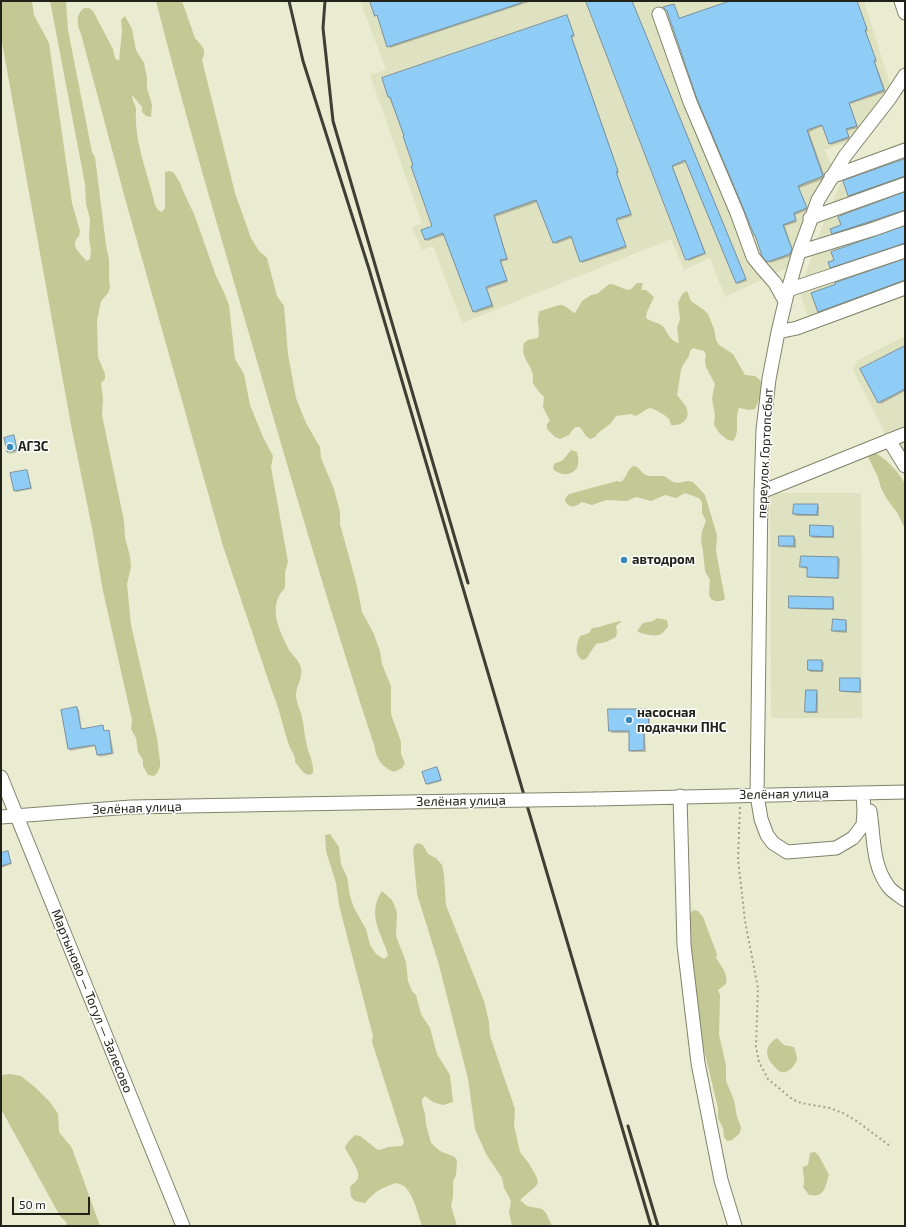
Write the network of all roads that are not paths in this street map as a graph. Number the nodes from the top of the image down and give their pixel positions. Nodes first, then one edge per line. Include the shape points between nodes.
1 (901, 1) edge
2 (905, 13) edge
3 (659, 14) dead end
4 (905, 75) edge
5 (903, 89) edge
6 (905, 150) edge
7 (831, 177) junction
8 (905, 184) edge
9 (810, 218) junction
10 (905, 218) edge
11 (905, 251) edge
12 (799, 252) junction
13 (905, 288) edge
14 (786, 296) junction
15 (778, 332) junction
16 (905, 434) edge
17 (890, 440) junction
18 (905, 466) edge
19 (761, 492) junction
20 (1, 777) edge
21 (905, 792) edge
22 (863, 793) junction
23 (757, 795) junction
24 (680, 796) junction
25 (16, 815) junction
26 (1, 817) edge
27 (905, 900) edge
28 (183, 1226) edge
29 (735, 1226) edge

1 - 2 street
3 - 14 street via 690,102 753,257
4 - 5 street, переулок Гортопсбыт
5 - 7 street, переулок Гортопсбыт via 862,132
6 - 7 street
7 - 9 street, переулок Гортопсбыт
8 - 9 street
9 - 12 street, переулок Гортопсбыт
10 - 12 street
11 - 14 street
12 - 14 street, переулок Гортопсбыт
13 - 15 street via 797,328
14 - 15 street, переулок Гортопсбыт
15 - 19 street, переулок Гортопсбыт via 765,407
16 - 17 street
17 - 18 street
17 - 19 street
19 - 23 street, переулок Гортопсбыт
20 - 25 street, Мартыново — Тогул — Залесово
21 - 22 street, Зелёная улица
22 - 23 street, Зелёная улица
22 - 23 street, переулок Гортопсбыт via 863,825 853,838 836,848 787,852 773,843 767,835
22 - 27 street via 870,812 874,852 881,873 889,887
23 - 24 street, Зелёная улица
24 - 25 street, Зелёная улица, bridge via 131,807
24 - 29 street via 684,945 698,1063 721,1180
25 - 26 street, Зелёная улица
25 - 28 street, Мартыново — Тогул — Залесово

